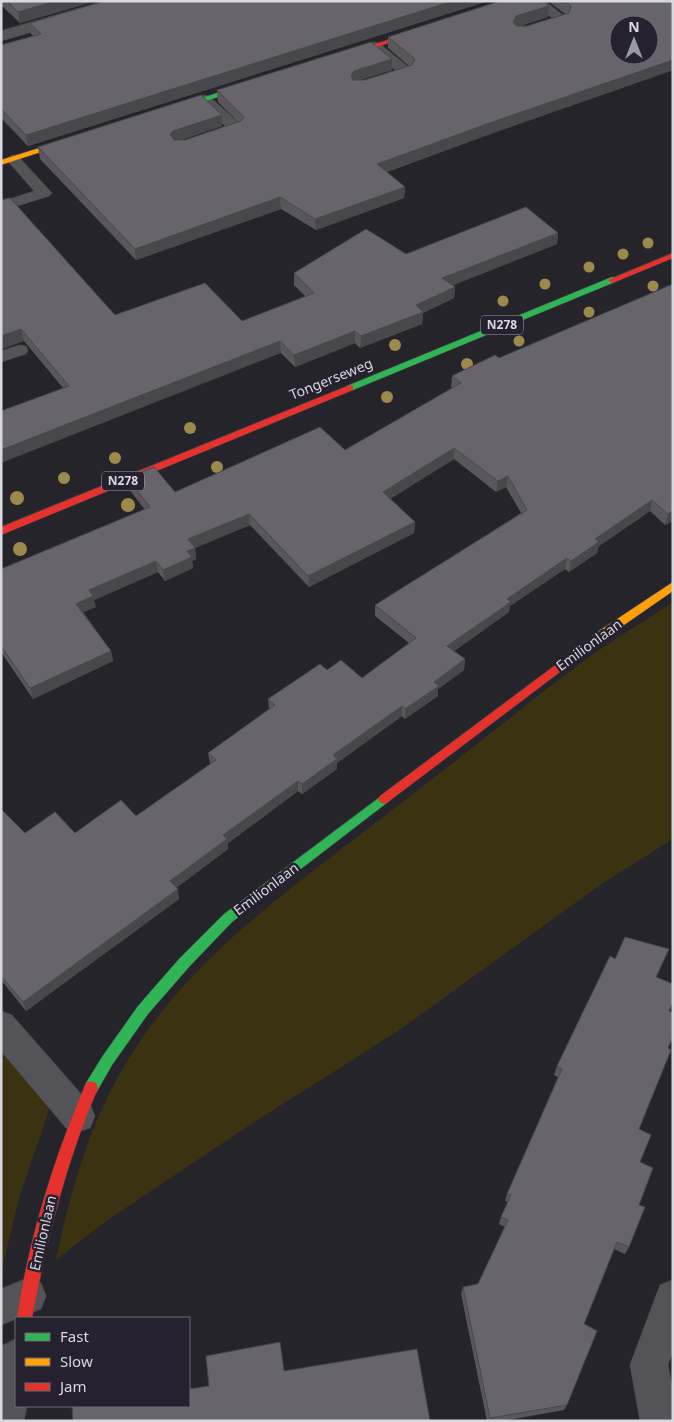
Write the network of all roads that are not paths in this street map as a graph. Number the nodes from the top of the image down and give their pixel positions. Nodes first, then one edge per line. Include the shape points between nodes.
1 (123, 1) edge
2 (536, 1) edge
3 (439, 25) edge
4 (529, 30) edge
5 (1, 36) edge
6 (374, 46) junction
7 (324, 61) edge
8 (268, 79) edge
9 (367, 84) edge
10 (204, 99) junction
11 (158, 113) edge
12 (86, 136) edge
13 (196, 142) edge
14 (7, 161) edge
15 (1, 207) edge
16 (673, 255) edge
17 (20, 350) dead end
18 (1, 357) edge
19 (1, 531) edge
20 (673, 586) edge
21 (1, 1026) edge
22 (78, 1116) junction
23 (673, 1298) edge
24 (18, 1307) edge
25 (15, 1364) edge
26 (5, 1421) edge
27 (659, 1421) edge

1 - 5 street
2 - 4 lane via 562,20
3 - 6 street
6 - 7 street
6 - 9 lane via 406,72
8 - 10 street
10 - 11 street
10 - 13 lane via 236,128
12 - 14 street
14 - 15 lane via 44,193
16 - 19 street, Tongerseweg / N278
17 - 18 lane
20 - 22 street, Emilionlaan via 594,640 228,918 181,965 125,1034
21 - 22 street
22 - 24 street, Emilionlaan
23 - 27 street via 649,1365
25 - 26 street

